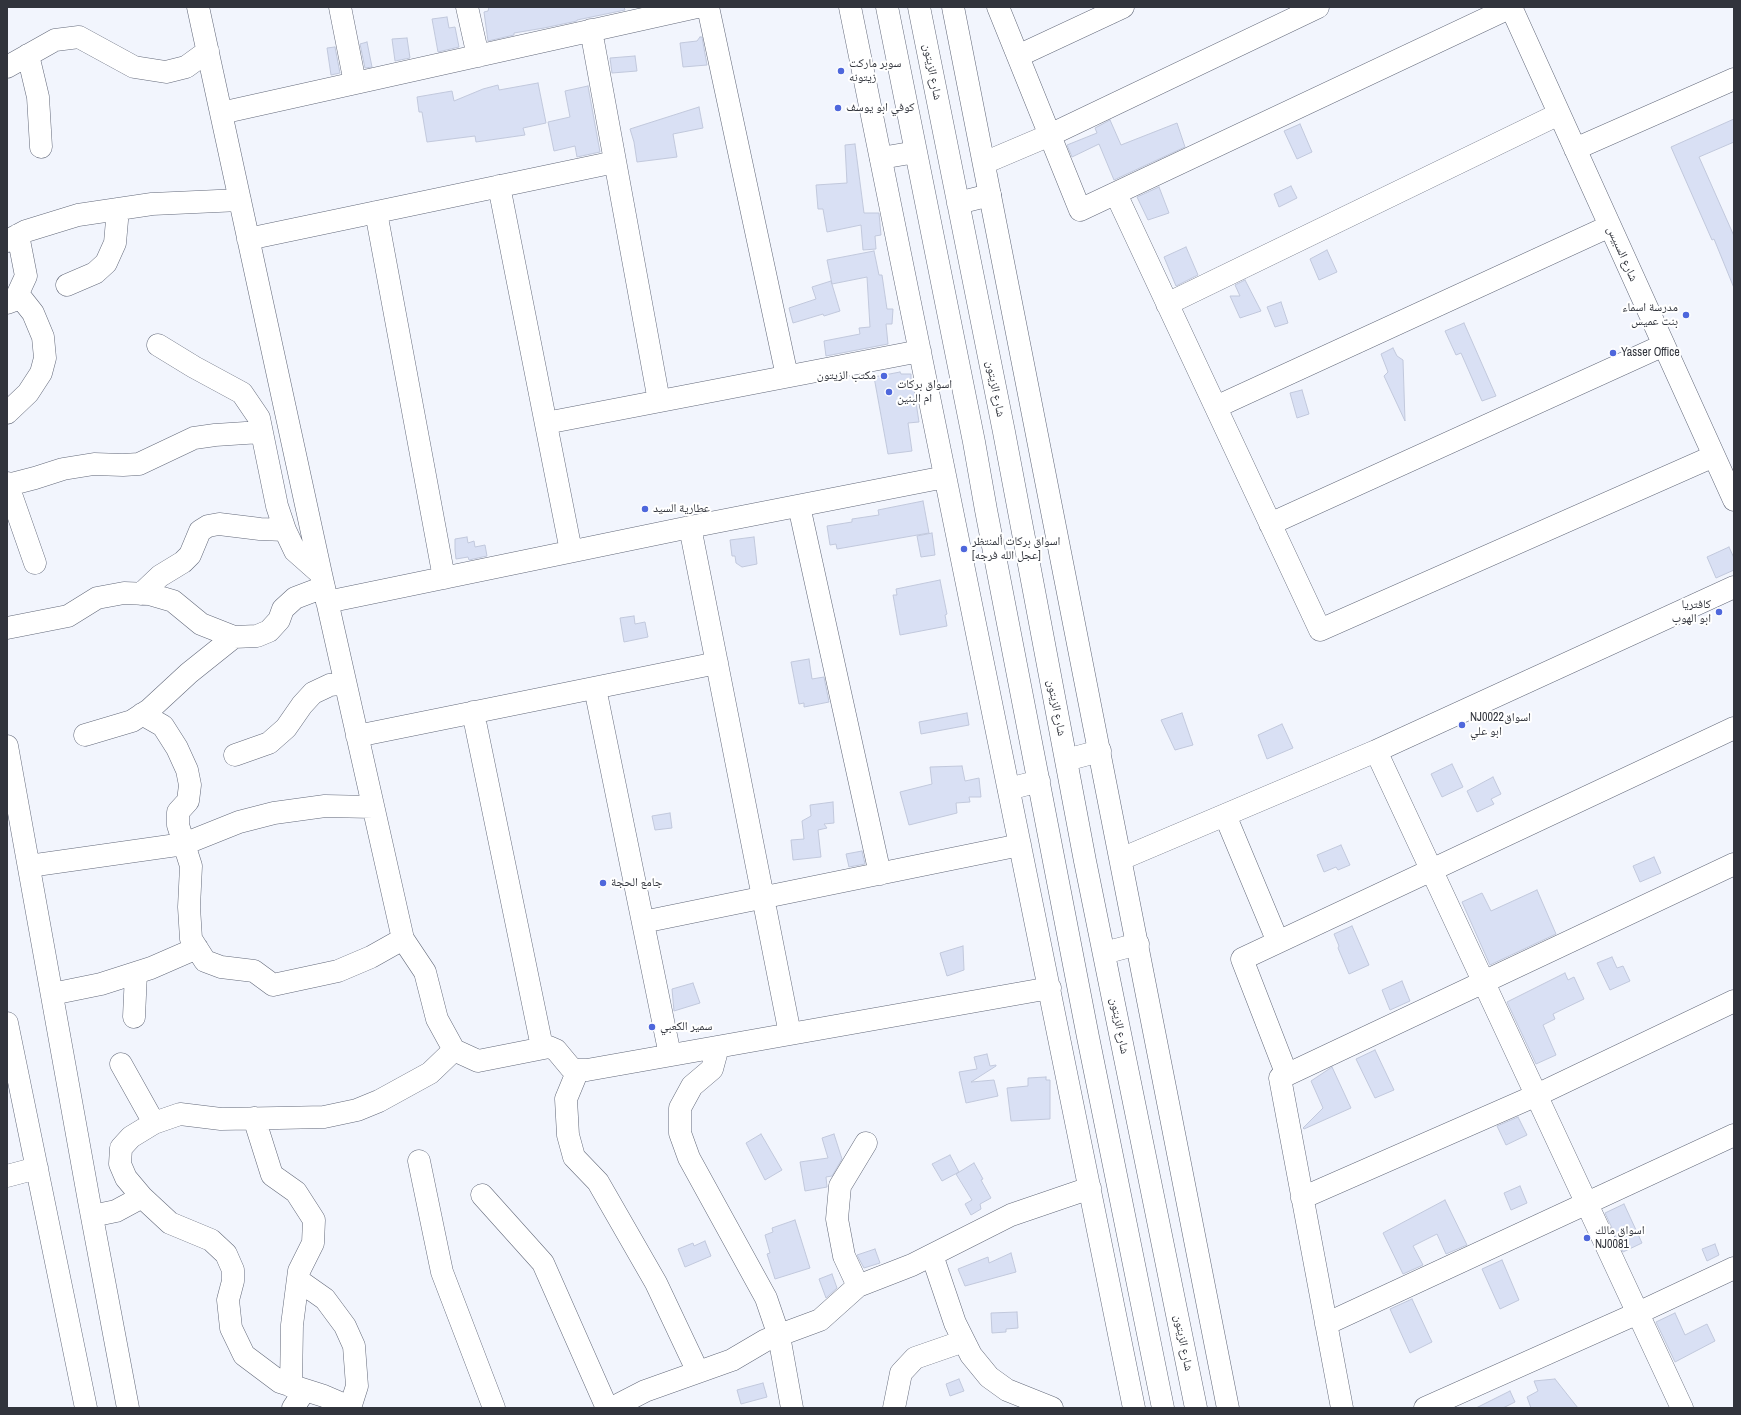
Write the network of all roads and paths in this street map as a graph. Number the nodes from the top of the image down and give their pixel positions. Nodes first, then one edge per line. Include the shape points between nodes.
1 (198, 7) edge
2 (340, 7) edge
3 (467, 7) edge
4 (697, 7) edge
5 (708, 7) edge
6 (850, 7) edge
7 (887, 7) edge
8 (919, 7) edge
9 (953, 7) edge
10 (998, 7) edge
11 (1124, 7) edge
12 (1318, 7) edge
13 (1511, 7) edge
14 (591, 30) junction
15 (208, 51) junction
16 (28, 55) junction
17 (478, 56) junction
18 (1018, 56) junction
19 (7, 67) edge
20 (1734, 79) edge
21 (355, 83) junction
22 (221, 113) junction
23 (1559, 114) junction
24 (1050, 135) junction
25 (41, 147) dead end
26 (1575, 149) junction
27 (916, 152) junction
28 (880, 158) junction
29 (616, 162) junction
30 (984, 163) junction
31 (499, 186) junction
32 (1116, 194) junction
33 (990, 195) junction
34 (240, 200) junction
35 (958, 203) junction
36 (118, 209) junction
37 (376, 212) junction
38 (1610, 226) junction
39 (12, 238) edge
40 (248, 239) junction
41 (67, 285) dead end
42 (12, 299) edge
43 (1167, 304) junction
44 (158, 345) dead end
45 (1664, 345) junction
46 (920, 351) junction
47 (787, 376) junction
48 (659, 401) junction
49 (1216, 407) junction
50 (7, 413) edge
51 (546, 422) junction
52 (261, 432) junction
53 (1004, 432) junction
54 (974, 442) junction
55 (1714, 456) junction
56 (945, 477) junction
57 (7, 484) edge
58 (1734, 500) edge
59 (1017, 505) junction
60 (799, 506) junction
61 (986, 510) junction
62 (1270, 524) junction
63 (690, 527) junction
64 (285, 530) junction
65 (571, 551) junction
66 (35, 563) dead end
67 (444, 578) junction
68 (1734, 587) edge
69 (324, 588) junction
70 (141, 594) junction
71 (7, 628) edge
72 (234, 637) junction
73 (717, 663) junction
74 (345, 683) junction
75 (595, 688) junction
76 (472, 712) junction
77 (142, 714) junction
78 (1734, 728) edge
79 (84, 735) dead end
80 (357, 736) junction
81 (7, 746) edge
82 (1100, 751) junction
83 (1376, 751) junction
84 (235, 755) dead end
85 (1066, 760) junction
86 (1039, 781) junction
87 (1009, 789) junction
88 (373, 806) junction
89 (1225, 815) junction
90 (184, 844) junction
91 (1020, 845) junction
92 (1121, 859) junction
93 (1734, 864) edge
94 (28, 866) junction
95 (1432, 870) junction
96 (880, 874) junction
97 (763, 898) junction
98 (643, 922) junction
99 (403, 939) junction
100 (1278, 942) junction
101 (1138, 944) junction
102 (197, 948) junction
103 (1104, 953) junction
104 (136, 973) junction
105 (1483, 981) junction
106 (1050, 988) junction
107 (52, 994) junction
108 (1734, 1001) edge
109 (134, 1017) dead end
110 (7, 1023) edge
111 (790, 1034) junction
112 (718, 1047) junction
113 (542, 1048) junction
114 (454, 1050) junction
115 (670, 1056) junction
116 (121, 1064) dead end
117 (578, 1070) junction
118 (1287, 1075) junction
119 (1537, 1095) junction
120 (254, 1118) junction
121 (154, 1123) junction
122 (1734, 1135) edge
123 (866, 1143) dead end
124 (419, 1161) dead end
125 (37, 1168) junction
126 (7, 1176) edge
127 (1090, 1188) junction
128 (482, 1195) dead end
129 (142, 1197) junction
130 (1302, 1198) junction
131 (1586, 1203) junction
132 (92, 1216) junction
133 (932, 1255) junction
134 (1734, 1268) edge
135 (298, 1280) junction
136 (858, 1286) junction
137 (1638, 1313) junction
138 (1326, 1324) junction
139 (779, 1336) junction
140 (964, 1341) junction
141 (698, 1372) junction
142 (298, 1388) junction
143 (649, 1399) edge
144 (86, 1408) edge
145 (128, 1408) edge
146 (293, 1408) edge
147 (347, 1408) edge
148 (350, 1408) edge
149 (494, 1408) edge
150 (607, 1408) edge
151 (612, 1408) edge
152 (792, 1408) edge
153 (894, 1408) edge
154 (1052, 1408) edge
155 (1134, 1408) edge
156 (1163, 1408) edge
157 (1196, 1408) edge
158 (1228, 1408) edge
159 (1342, 1408) edge
160 (1424, 1408) edge
161 (1682, 1408) edge

1 - 15 street
2 - 21 street
3 - 17 street
4 - 14 street
5 - 47 street
6 - 28 street
7 - 27 street
8 - 35 street, شارع الزيتون
9 - 30 street
10 - 18 street
11 - 18 street
12 - 24 street
13 - 23 street, شارع السبيس
13 - 32 street
14 - 17 street
14 - 29 street
15 - 16 street via 186,68 166,72 134,67 79,36 55,40
15 - 22 street
16 - 19 street
16 - 25 street via 38,97
17 - 21 street
18 - 24 street
20 - 26 street
21 - 22 street
22 - 34 street
23 - 26 street, شارع السبيس
23 - 43 street
24 - 30 street
24 - 32 street via 1080,210
26 - 38 street, شارع السبيس
27 - 28 street
27 - 54 street
28 - 46 street
29 - 31 street
29 - 48 street
30 - 33 street
31 - 37 street
31 - 51 street
32 - 43 street
33 - 35 street
33 - 82 street
34 - 36 street via 152,204
34 - 40 street
35 - 53 street, شارع الزيتون
36 - 39 street via 78,215 26,231
36 - 41 street via 115,243 106,263 95,273
37 - 40 street
37 - 67 street
38 - 45 street, شارع السبيس
38 - 49 street
39 - 42 street via 26,276
40 - 69 street
42 - 50 street via 33,313 43,337 45,358 41,373 28,393
43 - 49 street
44 - 52 street via 194,368 242,393 259,418
45 - 55 street, شارع السبيس
45 - 62 street
46 - 47 street
46 - 56 street
47 - 48 street
48 - 51 street
49 - 62 street
51 - 65 street
52 - 57 street via 215,434 194,438 139,464 94,464 63,469
52 - 64 street via 277,506
53 - 54 street via 999,444 993,448 979,446
53 - 59 street, شارع الزيتون
54 - 61 street
55 - 58 street, شارع السبيس
55 - 62 street via 1320,630
56 - 60 street
56 - 87 street
57 - 66 street
59 - 61 street via 1000,500
59 - 85 street, شارع الزيتون
60 - 63 street
60 - 96 street
61 - 86 street
63 - 65 street
63 - 73 street
64 - 69 street via 295,551
64 - 70 street via 219,524 208,526 200,531 190,554 183,562 160,576
65 - 67 street
67 - 69 street
68 - 83 street
69 - 72 street via 295,598 283,609 279,620 269,631 257,636
69 - 74 street
70 - 71 street via 124,593 97,598 68,616
70 - 72 street via 173,601 201,624
72 - 77 street
73 - 75 street
73 - 97 street
74 - 80 street
74 - 84 street via 330,685 313,693 286,728 269,743
75 - 76 street
75 - 98 street
76 - 80 street
76 - 113 street
77 - 79 street via 132,721
77 - 90 street via 163,726 187,770 190,785 188,801 178,812 178,825
78 - 95 street
80 - 88 street
81 - 94 street
82 - 85 street
82 - 92 street
83 - 89 street
83 - 95 street
85 - 103 street, شارع الزيتون
86 - 87 street
86 - 156 street via 1089,1045
87 - 91 street
88 - 90 street via 325,806 274,813 239,822
88 - 99 street
89 - 92 street
89 - 100 street
90 - 94 street
90 - 102 street via 191,866 191,939
91 - 96 street
91 - 106 street
92 - 101 street
93 - 105 street
94 - 107 street
95 - 100 street
95 - 105 street
96 - 97 street
97 - 98 street
97 - 111 street
98 - 115 street
99 - 102 street via 371,957 338,971 273,985 254,972 221,967 205,961
99 - 114 street via 425,972 437,1019
100 - 118 street via 1242,959
101 - 103 street
101 - 158 street
102 - 104 street
103 - 157 street, شارع الزيتون
104 - 107 street
104 - 109 street
105 - 118 street
105 - 119 street
106 - 111 street
106 - 127 street
107 - 132 street
108 - 119 street
110 - 125 street
111 - 112 street
112 - 115 street
112 - 139 street via 712,1069 692,1086 680,1108 680,1133 689,1158 766,1298
113 - 114 street via 478,1061
113 - 117 street via 556,1050 571,1068
114 - 120 street via 430,1073 379,1101 356,1110 324,1117
115 - 117 street
116 - 121 street
117 - 141 street via 566,1099 568,1135 574,1157 598,1182 656,1283
118 - 130 street via 1280,1078
119 - 130 street
119 - 131 street
120 - 121 street via 221,1119 180,1114
120 - 135 street via 272,1175 296,1192 314,1220 312,1243 299,1271
121 - 129 street via 131,1137 121,1148 120,1164 126,1178
122 - 131 street
123 - 136 street via 840,1186 837,1218 844,1256
124 - 149 street via 442,1272
125 - 126 street
125 - 144 street
127 - 133 street via 1011,1215
127 - 155 street
128 - 150 street via 543,1263
129 - 132 street via 116,1211
129 - 142 street via 170,1223 211,1240 226,1254 233,1282 228,1300 231,1328 244,1355 280,1382
130 - 138 street
131 - 137 street
131 - 138 street
132 - 145 street
133 - 136 street
133 - 140 street via 955,1323
134 - 137 street
135 - 142 street via 292,1326
135 - 148 street via 325,1299 345,1326 354,1346 357,1386
136 - 139 street via 820,1320
137 - 160 street
137 - 161 street
138 - 159 street
139 - 141 street via 766,1340 732,1360
139 - 152 street
140 - 153 street via 915,1358 901,1373
140 - 154 street via 972,1355 995,1381 1007,1390
141 - 143 street
142 - 146 street
142 - 147 street via 345,1405
143 - 151 street

